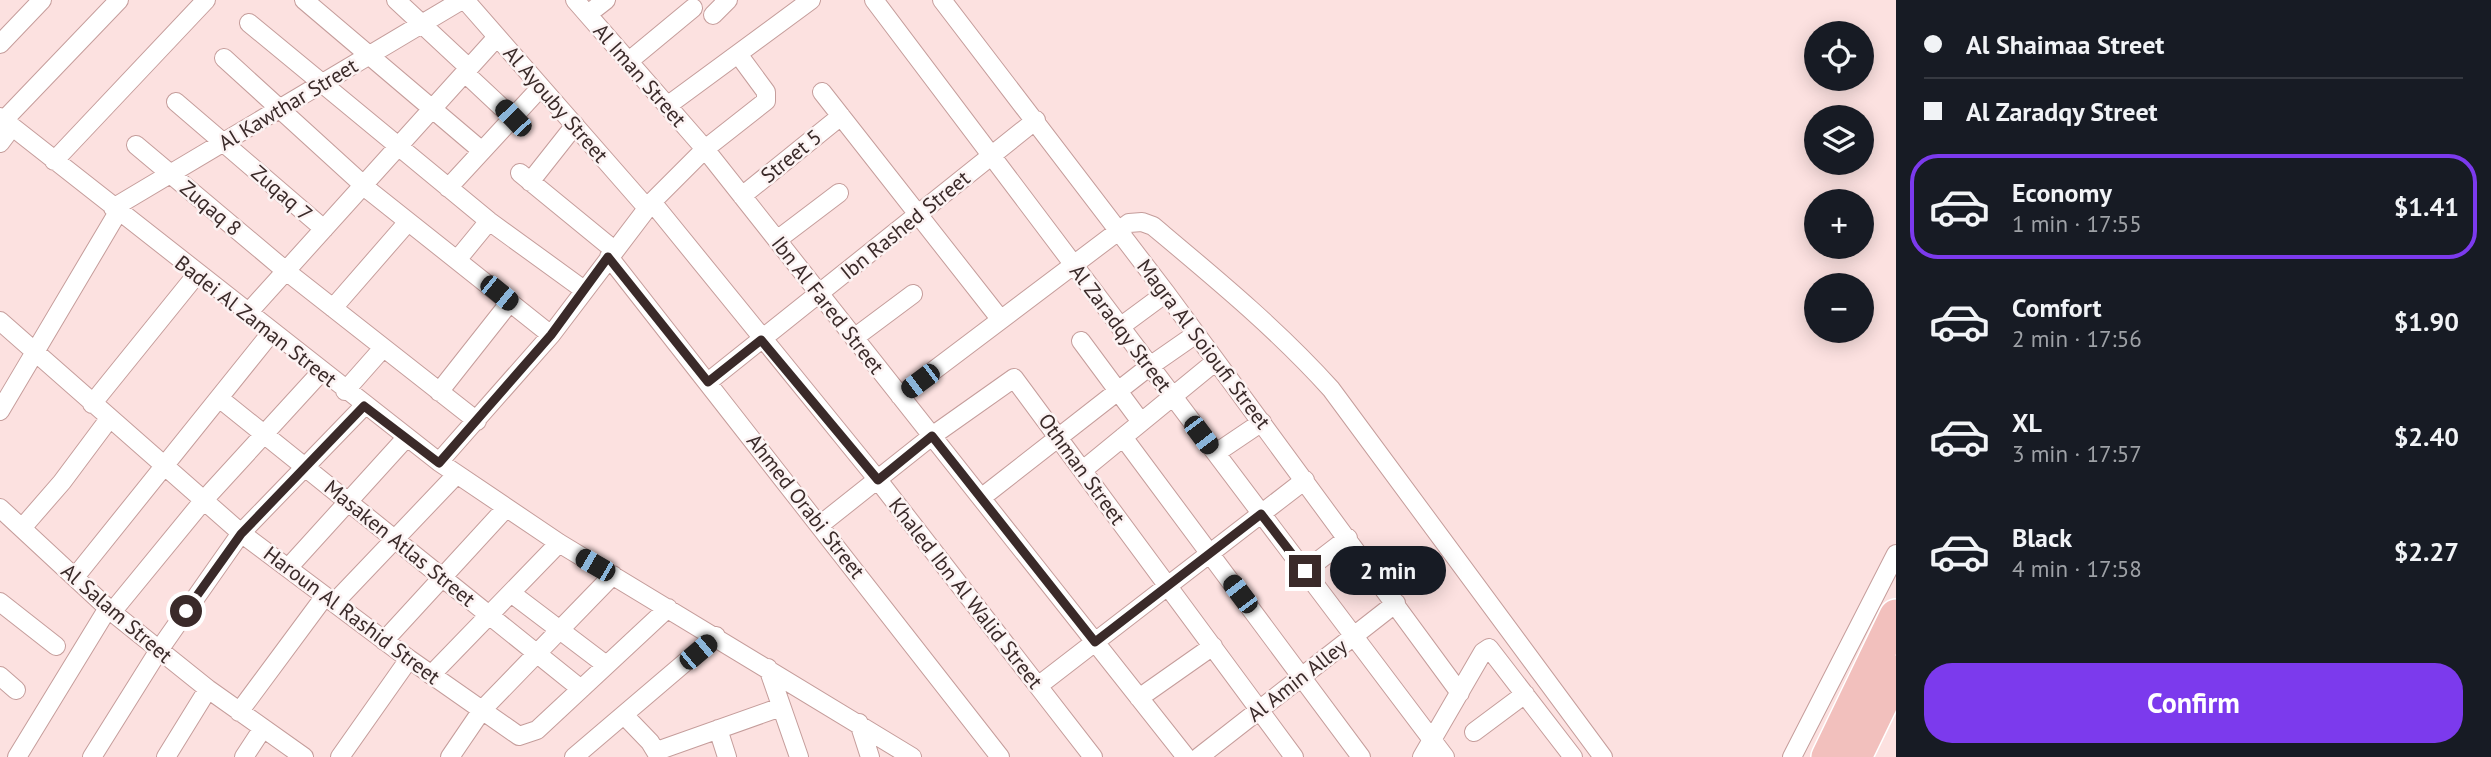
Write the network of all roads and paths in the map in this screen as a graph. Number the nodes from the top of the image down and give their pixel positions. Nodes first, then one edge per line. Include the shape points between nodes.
1 (42, 0) edge
2 (119, 0) edge
3 (206, 0) edge
4 (304, 0) edge
5 (396, 0) edge
6 (464, 0) edge
7 (575, 0) edge
8 (606, 0) edge
9 (728, 0) edge
10 (811, 0) edge
11 (874, 0) edge
12 (942, 0) edge
13 (693, 8) dead end
14 (588, 14) junction
15 (713, 15) dead end
16 (249, 23) dead end
17 (422, 24) junction
18 (497, 37) junction
19 (0, 44) edge
20 (738, 54) junction
21 (370, 55) junction
22 (224, 58) dead end
23 (629, 61) junction
24 (467, 71) junction
25 (323, 83) junction
26 (541, 87) junction
27 (822, 92) dead end
28 (176, 102) dead end
29 (667, 106) junction
30 (280, 108) junction
31 (432, 109) junction
32 (841, 116) junction
33 (513, 118) junction
34 (1035, 120) junction
35 (5, 122) edge
36 (575, 125) junction
37 (223, 142) junction
38 (0, 143) edge
39 (136, 145) dead end
40 (398, 147) junction
41 (705, 149) junction
42 (482, 151) junction
43 (991, 156) junction
44 (54, 161) junction
45 (170, 174) junction
46 (364, 185) junction
47 (449, 188) junction
48 (839, 193) dead end
49 (742, 196) junction
50 (650, 205) junction
51 (116, 210) junction
52 (918, 215) junction
53 (489, 221) junction
54 (407, 223) junction
55 (324, 229) junction
56 (1119, 231) junction
57 (777, 240) junction
58 (611, 254) junction
59 (457, 260) junction
60 (1074, 266) junction
61 (286, 271) junction
62 (197, 274) junction
63 (583, 290) junction
64 (913, 293) dead end
65 (1166, 293) junction
66 (819, 294) junction
67 (510, 302) junction
68 (333, 308) junction
69 (247, 314) junction
70 (1001, 320) junction
71 (0, 321) edge
72 (1120, 327) junction
73 (271, 333) junction
74 (1196, 334) junction
75 (551, 335) junction
76 (854, 338) junction
77 (761, 340) junction
78 (1081, 341) dead end
79 (383, 348) junction
80 (34, 351) junction
81 (1216, 361) junction
82 (1150, 366) junction
83 (321, 372) junction
84 (708, 382) junction
85 (345, 391) junction
86 (1118, 391) junction
87 (439, 392) junction
88 (900, 396) junction
89 (1173, 397) junction
90 (219, 398) junction
91 (92, 404) junction
92 (364, 406) junction
93 (0, 411) edge
94 (109, 419) junction
95 (477, 421) junction
96 (1141, 422) junction
97 (1262, 422) junction
98 (264, 434) junction
99 (932, 436) junction
100 (1059, 437) junction
101 (1123, 437) junction
102 (405, 439) junction
103 (1216, 453) junction
104 (439, 463) junction
105 (306, 467) junction
106 (163, 468) junction
107 (1083, 470) junction
108 (456, 475) junction
109 (878, 480) junction
110 (1305, 480) junction
111 (981, 498) junction
112 (203, 501) junction
113 (348, 502) junction
114 (0, 508) edge
115 (506, 508) junction
116 (1261, 514) junction
117 (820, 525) junction
118 (22, 528) junction
119 (241, 534) junction
120 (1348, 538) junction
121 (395, 540) junction
122 (559, 543) junction
123 (1210, 553) junction
124 (1896, 554) edge
125 (288, 568) junction
126 (1305, 571) junction
127 (613, 575) junction
128 (75, 577) junction
129 (443, 578) junction
130 (1168, 585) junction
131 (511, 593) junction
132 (330, 600) junction
133 (0, 602) edge
134 (1396, 603) junction
135 (668, 608) junction
136 (111, 610) junction
137 (489, 615) junction
138 (1896, 617) edge
139 (560, 630) junction
140 (1353, 635) junction
141 (716, 636) junction
142 (384, 641) junction
143 (1095, 642) junction
144 (57, 646) dead end
145 (1213, 646) junction
146 (159, 650) junction
147 (537, 654) junction
148 (409, 659) junction
149 (606, 665) junction
150 (768, 667) junction
151 (1896, 672) edge
152 (431, 674) junction
153 (1301, 676) junction
154 (0, 677) edge
155 (1038, 686) junction
156 (208, 689) junction
157 (581, 689) junction
158 (16, 690) dead end
159 (1460, 693) junction
160 (1525, 694) junction
161 (1139, 698) junction
162 (782, 707) junction
163 (1259, 709) junction
164 (482, 710) junction
165 (239, 712) junction
166 (624, 715) junction
167 (859, 723) junction
168 (262, 728) junction
169 (718, 730) junction
170 (1474, 732) dead end
171 (1432, 740) junction
172 (658, 754) edge
173 (17, 757) edge
174 (92, 757) edge
175 (166, 757) edge
176 (244, 757) edge
177 (304, 757) edge
178 (340, 757) edge
179 (450, 757) edge
180 (574, 757) edge
181 (727, 757) edge
182 (799, 757) edge
183 (870, 757) edge
184 (912, 757) edge
185 (1000, 757) edge
186 (1093, 757) edge
187 (1186, 757) edge
188 (1199, 757) edge
189 (1294, 757) edge
190 (1361, 757) edge
191 (1422, 757) edge
192 (1445, 757) edge
193 (1573, 757) edge
194 (1603, 757) edge
195 (1792, 757) edge
196 (1828, 757) edge
197 (1855, 757) edge

1 - 19 street
2 - 35 street
3 - 44 street
4 - 21 street
5 - 17 street
6 - 17 street, Al Kawthar Street
6 - 18 street, Al Ayouby Street
7 - 14 street, Al Iman Street
8 - 14 street
9 - 15 street
10 - 20 street
11 - 43 street, Al Zaradqy Street
12 - 34 street, Magra Al Soioufi Street
13 - 23 street
14 - 23 street, Al Iman Street
16 - 25 street
17 - 21 street, Al Kawthar Street
17 - 24 street
18 - 24 street
18 - 26 street, Al Ayouby Street
20 - 29 street
20 - 41 street via 767,97
21 - 25 street, Al Kawthar Street
21 - 31 street
22 - 30 street
23 - 29 street, Al Iman Street
24 - 31 street
24 - 33 street
25 - 30 street, Al Kawthar Street
25 - 40 street
26 - 33 street
26 - 36 street, Al Ayouby Street
27 - 32 street
28 - 37 street, Zuqaq 7
29 - 41 street, Al Iman Street
30 - 37 street, Al Kawthar Street
30 - 46 street
31 - 40 street
31 - 42 street
32 - 49 street, Street 5
32 - 52 street
33 - 42 street
34 - 43 street, Ibn Rashed Street
34 - 56 street, Magra Al Soioufi Street
35 - 38 street
35 - 44 street, Badei Al Zaman Street
36 - 50 street, Al Ayouby Street
36 - 58 street, Ahmed Orabi Street via 525,177
37 - 45 street, Al Kawthar Street
37 - 55 street, Zuqaq 7
39 - 45 street, Zuqaq 8
40 - 46 street
40 - 47 street
41 - 49 street, Ibn Al Fared Street
41 - 50 street
42 - 47 street
43 - 52 street, Ibn Rashed Street
43 - 60 street, Al Zaradqy Street
44 - 51 street, Badei Al Zaman Street
45 - 51 street, Al Kawthar Street
45 - 61 street, Zuqaq 8
46 - 54 street
46 - 55 street
47 - 53 street
48 - 57 street
49 - 57 street, Ibn Al Fared Street
50 - 58 street
50 - 77 street, Khaled Ibn Al Walid Street
51 - 62 street, Badei Al Zaman Street
51 - 80 street
52 - 66 street, Ibn Rashed Street
52 - 70 street
53 - 59 street
53 - 63 street
54 - 59 street
54 - 68 street
55 - 61 street
56 - 60 street
56 - 65 street, Magra Al Soioufi Street
56 - 194 street via 1129,223 1153,226 1292,346 1359,426
57 - 66 street, Ibn Al Fared Street
58 - 63 street
58 - 84 street, Ahmed Orabi Street
59 - 67 street
60 - 70 street
60 - 72 street, Al Zaradqy Street
61 - 68 street, Zuqaq 8
61 - 69 street
62 - 69 street, Badei Al Zaman Street
62 - 91 street
63 - 75 street
64 - 76 street
65 - 72 street
65 - 74 street, Magra Al Soioufi Street
66 - 76 street, Ibn Al Fared Street
66 - 77 street, Ibn Rashed Street
67 - 75 street
67 - 87 street
68 - 79 street, Zuqaq 8
69 - 73 street, Badei Al Zaman Street
70 - 88 street
71 - 80 street, Haroun Al Rashid Street
72 - 82 street, Al Zaradqy Street
73 - 83 street, Badei Al Zaman Street
73 - 90 street
74 - 81 street, Magra Al Soioufi Street
74 - 82 street
75 - 95 street
76 - 88 street, Ibn Al Fared Street
77 - 84 street, Ibn Rashed Street
77 - 109 street, Khaled Ibn Al Walid Street
78 - 86 street
79 - 85 street
79 - 87 street, Zuqaq 8
80 - 91 street, Haroun Al Rashid Street
80 - 93 street
81 - 89 street
81 - 97 street, Magra Al Soioufi Street
82 - 86 street
82 - 89 street, Al Zaradqy Street
83 - 85 street, Badei Al Zaman Street
83 - 98 street
84 - 117 street, Ahmed Orabi Street
85 - 92 street, Badei Al Zaman Street
86 - 96 street
86 - 100 street
87 - 95 street, Zuqaq 8
88 - 99 street, Ibn Al Fared Street
89 - 96 street
89 - 103 street, Al Zaradqy Street
90 - 98 street, Masaken Atlas Street
90 - 106 street
91 - 94 street, Haroun Al Rashid Street
92 - 102 street, Badei Al Zaman Street
92 - 105 street
94 - 106 street, Haroun Al Rashid Street
94 - 118 street
95 - 104 street
96 - 101 street
97 - 103 street
97 - 110 street, Magra Al Soioufi Street
98 - 105 street, Masaken Atlas Street
98 - 112 street
99 - 100 street, Othman Street via 1012,378
99 - 109 street, Othman Street
99 - 111 street, Ibn Al Fared Street
100 - 107 street, Othman Street
100 - 111 street
101 - 107 street
101 - 123 street
102 - 104 street, Badei Al Zaman Street
102 - 113 street
103 - 116 street, Al Zaradqy Street
104 - 108 street, Badei Al Zaman Street
105 - 113 street, Masaken Atlas Street
105 - 119 street
106 - 112 street, Haroun Al Rashid Street
106 - 128 street
107 - 130 street, Othman Street
108 - 115 street, Badei Al Zaman Street
108 - 121 street
109 - 117 street, Othman Street
109 - 155 street, Khaled Ibn Al Walid Street
110 - 116 street
110 - 120 street, Magra Al Soioufi Street
111 - 143 street, Ibn Al Fared Street
112 - 119 street, Haroun Al Rashid Street
112 - 136 street
113 - 121 street, Masaken Atlas Street
113 - 125 street
114 - 118 street, Al Salam Street
115 - 122 street, Badei Al Zaman Street
115 - 129 street
116 - 123 street
116 - 126 street, Al Zaradqy Street
117 - 185 street, Ahmed Orabi Street
118 - 128 street, Al Salam Street
119 - 125 street, Haroun Al Rashid Street
119 - 146 street
120 - 126 street
120 - 134 street, Magra Al Soioufi Street
121 - 129 street, Masaken Atlas Street
121 - 132 street
122 - 127 street, Badei Al Zaman Street
122 - 131 street
123 - 130 street
123 - 153 street
124 - 195 street
125 - 132 street, Haroun Al Rashid Street
126 - 140 street, Al Zaradqy Street
127 - 135 street, Badei Al Zaman Street
127 - 139 street
128 - 136 street, Al Salam Street
129 - 137 street, Masaken Atlas Street
129 - 142 street
130 - 143 street
130 - 145 street, Othman Street
131 - 137 street
131 - 139 street
132 - 142 street, Haroun Al Rashid Street
132 - 165 street
133 - 144 street
134 - 140 street, Al Amin Alley
134 - 159 street, Magra Al Soioufi Street
135 - 141 street, Badei Al Zaman Street
135 - 149 street
136 - 146 street, Al Salam Street
136 - 173 street
137 - 147 street, Masaken Atlas Street
137 - 152 street
138 - 196 highway
139 - 147 street
139 - 149 street
140 - 153 street, Al Amin Alley
140 - 171 street, Al Zaradqy Street
141 - 150 street, Badei Al Zaman Street
141 - 166 street
142 - 148 street, Haroun Al Rashid Street
143 - 155 street
143 - 161 street, Ibn Al Fared Street
145 - 161 street
145 - 163 street, Othman Street
146 - 156 street, Al Salam Street
146 - 174 street
147 - 157 street, Masaken Atlas Street
147 - 164 street
148 - 152 street, Haroun Al Rashid Street
148 - 178 street
149 - 157 street
150 - 162 street
150 - 167 street, Badei Al Zaman Street
151 - 197 highway
152 - 164 street, Haroun Al Rashid Street
153 - 163 street, Al Amin Alley
153 - 190 street
154 - 158 street
155 - 186 street, Khaled Ibn Al Walid Street
156 - 165 street, Al Salam Street
156 - 175 street
157 - 164 street, Haroun Al Rashid Street via 529,735 519,736
159 - 160 street via 1489,648
159 - 171 street
160 - 170 street
160 - 193 street
161 - 187 street, Ibn Al Fared Street
162 - 169 street
162 - 182 street
163 - 188 street, Al Amin Alley
163 - 189 street, Othman Street
164 - 179 street
165 - 168 street, Al Salam Street
166 - 172 street
166 - 180 street
167 - 183 street
167 - 184 street, Badei Al Zaman Street
168 - 176 street
168 - 177 street, Al Salam Street
169 - 172 street
169 - 181 street
171 - 191 street
171 - 192 street, Al Zaradqy Street

